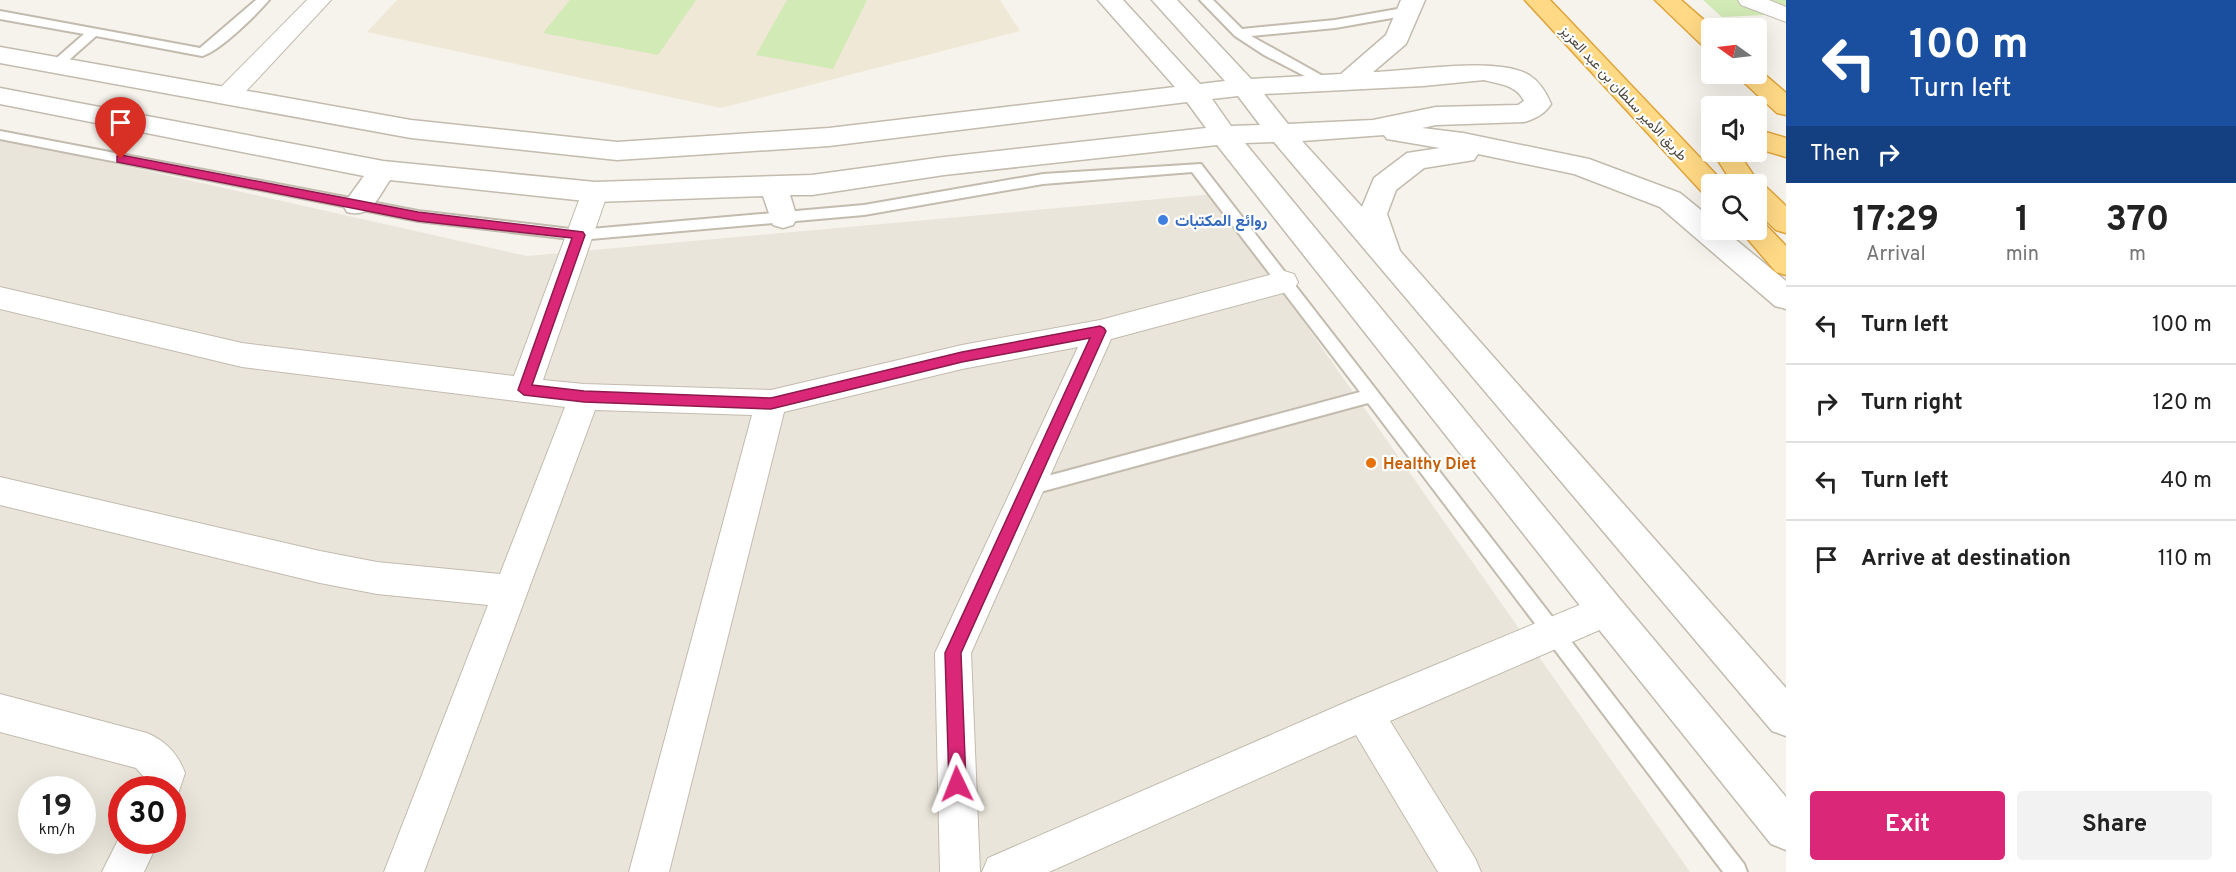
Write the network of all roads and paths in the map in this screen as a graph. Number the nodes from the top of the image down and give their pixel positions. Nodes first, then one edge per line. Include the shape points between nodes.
1 (263, 0) edge
2 (320, 0) edge
3 (1110, 0) edge
4 (1164, 0) edge
5 (1206, 0) edge
6 (1537, 0) edge
7 (1667, 0) edge
8 (1749, 0) edge
9 (1411, 5) edge
10 (0, 15) edge
11 (1786, 15) edge
12 (1701, 31) edge
13 (93, 32) junction
14 (1239, 33) junction
15 (0, 55) edge
16 (56, 65) junction
17 (1337, 82) junction
18 (1760, 84) edge
19 (1245, 87) junction
20 (1194, 93) junction
21 (0, 96) edge
22 (227, 96) junction
23 (1786, 107) edge
24 (1373, 129) junction
25 (1280, 132) junction
26 (0, 135) edge
27 (1224, 135) junction
28 (1767, 142) edge
29 (1786, 148) edge
30 (1501, 150) junction
31 (383, 170) junction
32 (1702, 174) edge
33 (774, 186) junction
34 (595, 192) junction
35 (357, 205) junction
36 (1767, 205) edge
37 (783, 218) junction
38 (1786, 223) edge
39 (579, 235) junction
40 (1763, 240) edge
41 (1388, 257) junction
42 (1786, 264) edge
43 (1284, 282) junction
44 (0, 298) edge
45 (1786, 298) edge
46 (1100, 331) junction
47 (524, 390) junction
48 (1371, 396) junction
49 (584, 397) junction
50 (771, 404) junction
51 (1029, 488) junction
52 (0, 491) edge
53 (510, 591) junction
54 (1606, 610) junction
55 (1553, 633) junction
56 (0, 713) edge
57 (1364, 713) junction
58 (1786, 717) edge
59 (165, 776) edge
60 (1786, 829) edge
61 (132, 854) edge
62 (122, 872) edge
63 (404, 872) edge
64 (649, 872) edge
65 (960, 872) edge
66 (1002, 872) edge
67 (1461, 872) edge
68 (1736, 872) edge

1 - 13 lane via 202,52
2 - 22 street
3 - 20 street
4 - 19 street
5 - 14 lane
6 - 32 highway, طريق الأمير سلطان بن عبد العزيز
7 - 12 highway
8 - 11 street
9 - 14 lane via 1335,24
9 - 17 street via 1397,39
10 - 13 lane
13 - 16 lane
14 - 17 lane via 1268,52
15 - 16 street
16 - 22 street
17 - 19 street
17 - 24 street via 1484,72 1519,80 1533,92 1538,105 1524,113 1437,116
18 - 23 highway
19 - 20 street
19 - 25 street
20 - 22 street via 829,137 617,151 411,129
20 - 27 street
21 - 31 street
24 - 25 street
24 - 30 street
25 - 27 street
25 - 41 street
26 - 35 lane
27 - 33 street via 812,185
27 - 54 street
28 - 29 highway
30 - 41 street via 1417,160 1384,185 1373,214
30 - 45 street via 1580,166 1670,200
31 - 34 street
31 - 35 street
33 - 34 street
33 - 37 street
34 - 39 street
35 - 39 lane
36 - 38 highway
37 - 39 lane
37 - 43 lane via 864,210 1043,179 1196,167
39 - 47 street
40 - 42 highway
41 - 58 street
43 - 46 street
43 - 48 lane
44 - 47 street via 242,355
46 - 50 street via 962,357
46 - 51 street
47 - 49 street
48 - 51 lane
48 - 55 lane
49 - 50 street
49 - 53 street
50 - 64 street
51 - 65 street via 953,653
52 - 53 street via 320,567 377,578
53 - 63 street
54 - 55 street
54 - 60 street
55 - 57 street
55 - 68 lane
56 - 59 street via 147,753
57 - 66 street
57 - 67 street
61 - 62 street

